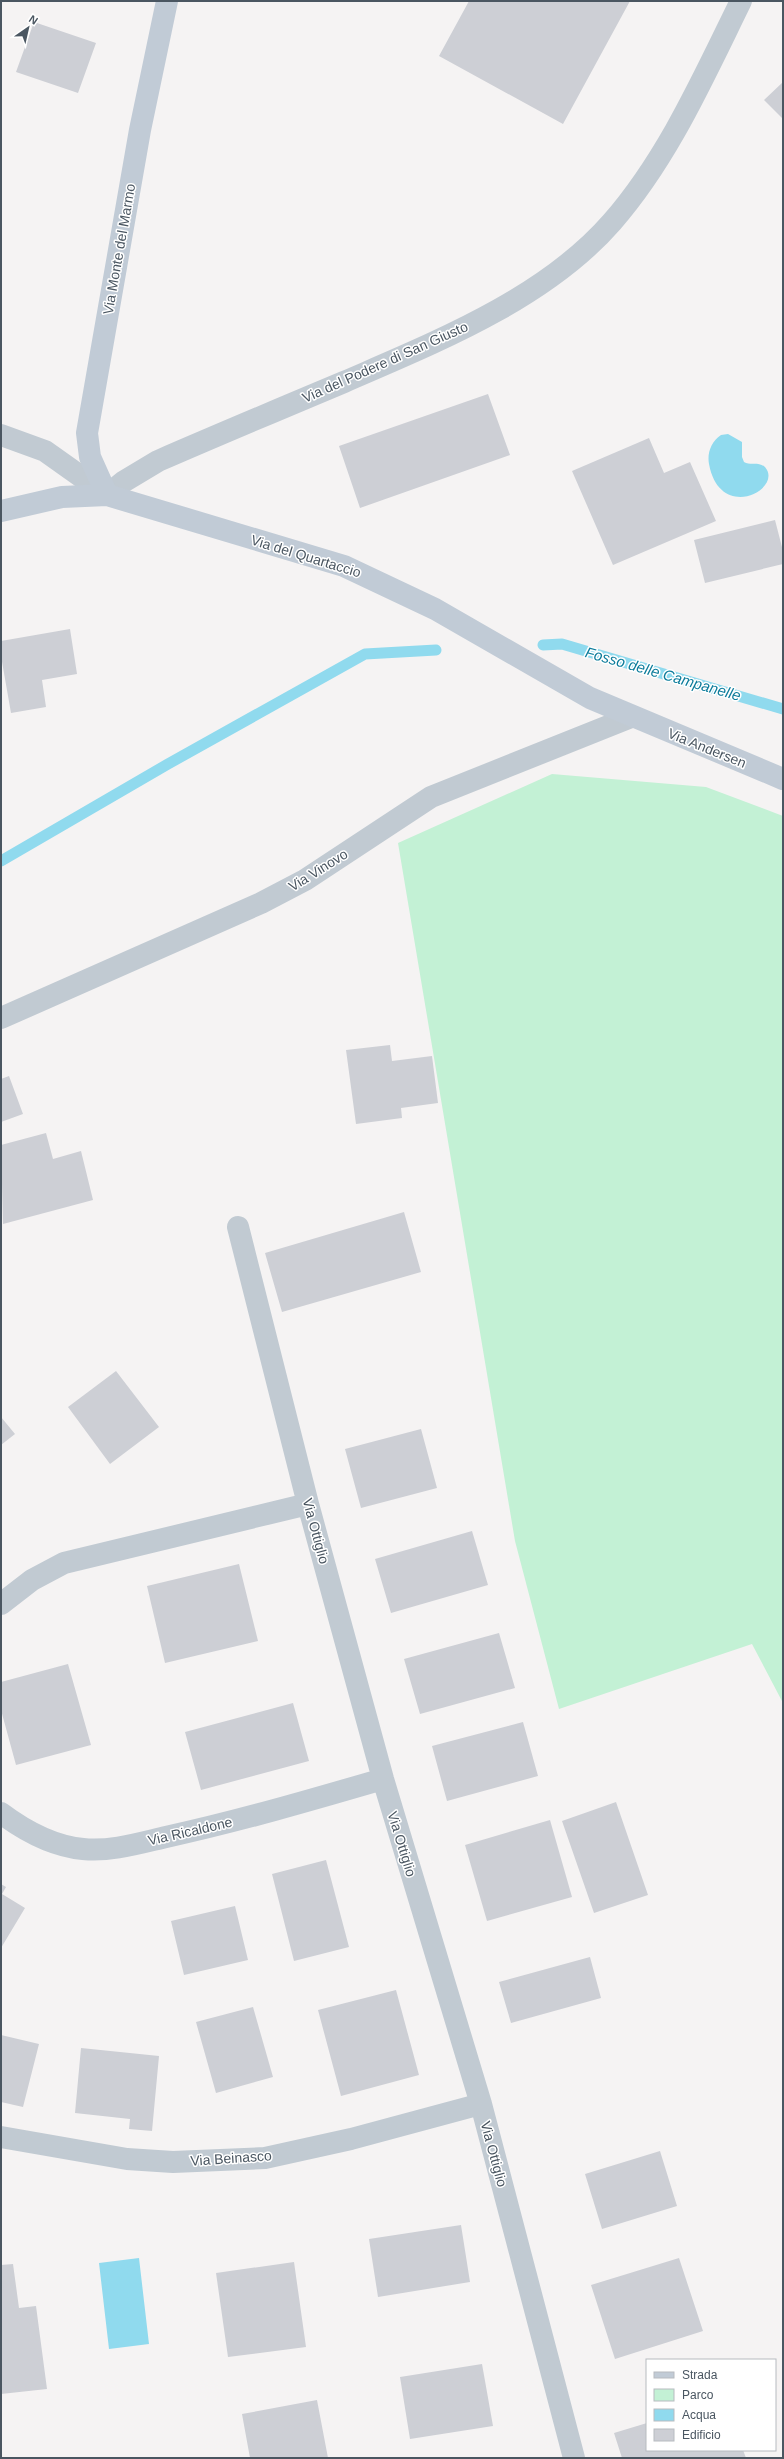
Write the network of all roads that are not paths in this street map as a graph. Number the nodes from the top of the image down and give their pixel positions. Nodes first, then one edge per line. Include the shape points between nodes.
1 (167, 1) edge
2 (741, 1) edge
3 (1, 435) edge
4 (107, 495) junction
5 (1, 511) edge
6 (631, 717) junction
7 (783, 779) edge
8 (1, 1018) edge
9 (238, 1227) dead end
10 (308, 1504) junction
11 (1, 1604) edge
12 (382, 1779) junction
13 (1, 1813) edge
14 (481, 2104) junction
15 (1, 2137) edge
16 (574, 2458) edge

1 - 4 street, Via Monte del Marmo via 140,130 87,433 90,457
2 - 4 street, Via del Podere di San Giusto via 690,102 653,166 611,223 584,251 559,271 537,286 413,352 158,461
3 - 4 street via 45,451
4 - 5 street, Via del Quartaccio via 62,497
4 - 6 street, Via del Quartaccio via 357,571 435,609 561,683
6 - 7 street, Via Andersen
6 - 8 street, Via Vinovo via 431,797 304,880 262,903
9 - 10 street, Via Ottiglio
10 - 11 street via 74,1560 46,1571
10 - 12 street, Via Ottiglio
12 - 13 street, Via Ricaldone via 214,1827 128,1846 102,1849 66,1847 13,1822
12 - 14 street, Via Ottiglio
14 - 15 street, Via Beinasco via 351,2139 265,2158 173,2162 127,2160
14 - 16 street, Via Ottiglio

